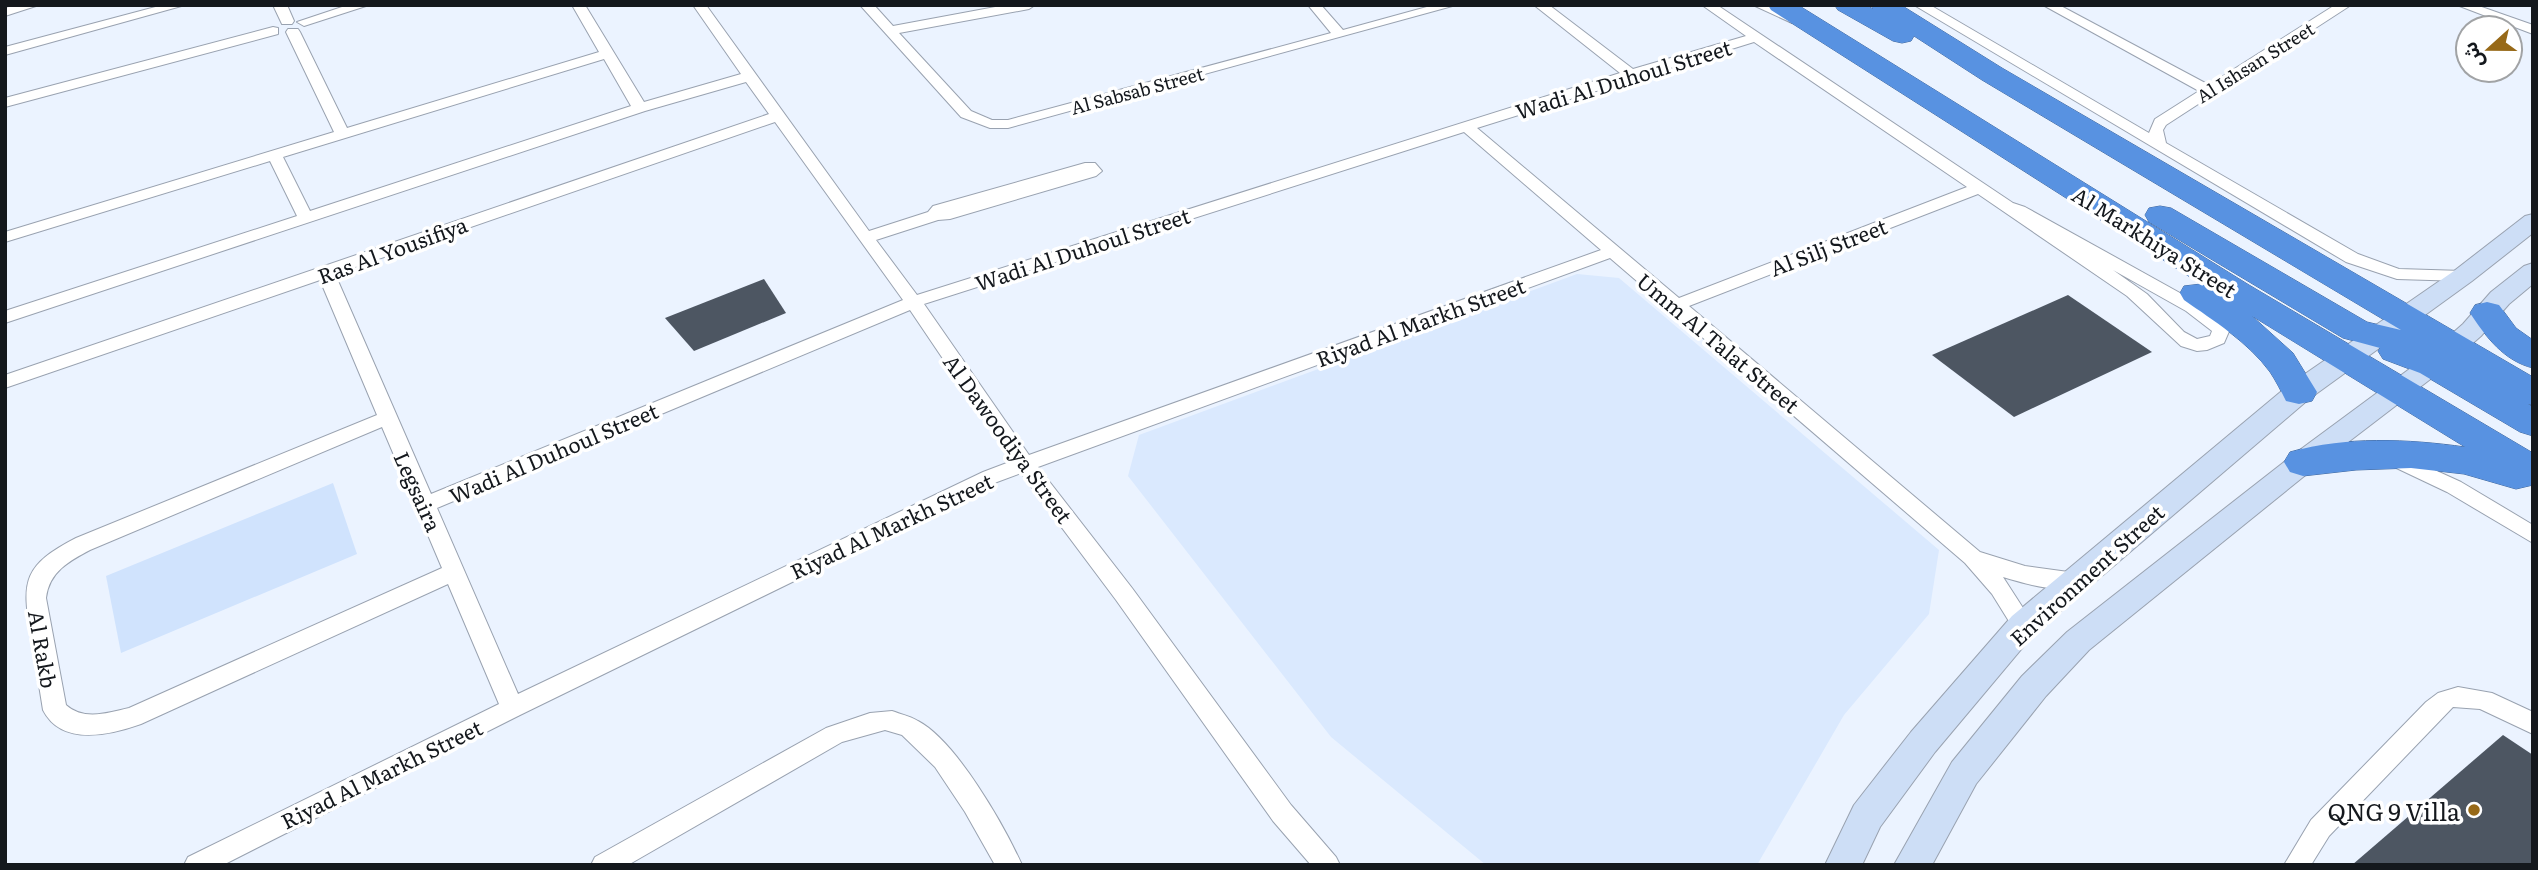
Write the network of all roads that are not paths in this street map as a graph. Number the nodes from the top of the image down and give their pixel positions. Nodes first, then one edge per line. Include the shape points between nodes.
1 (33, 5) edge
2 (179, 5) edge
3 (280, 5) edge
4 (363, 5) edge
5 (578, 5) edge
6 (699, 5) edge
7 (866, 5) edge
8 (1029, 5) edge
9 (1314, 5) edge
10 (1450, 5) edge
11 (1540, 5) edge
12 (1708, 5) edge
13 (1759, 5) edge
14 (1780, 5) edge
15 (1847, 5) edge
16 (1883, 5) edge
17 (1920, 5) edge
18 (2049, 5) edge
19 (2313, 5) edge
20 (2463, 5) edge
21 (2339, 9) edge
22 (5, 12) edge
23 (1815, 16) edge
24 (294, 25) junction
25 (2533, 30) edge
26 (889, 32) junction
27 (1340, 36) junction
28 (1755, 38) junction
29 (5, 51) edge
30 (607, 54) junction
31 (1631, 74) junction
32 (1992, 74) junction
33 (751, 76) junction
34 (2210, 91) junction
35 (5, 103) edge
36 (640, 108) junction
37 (778, 116) junction
38 (2165, 118) junction
39 (2120, 121) junction
40 (1467, 127) junction
41 (342, 134) junction
42 (1995, 141) junction
43 (2160, 146) junction
44 (274, 155) junction
45 (1980, 187) junction
46 (1012, 192) dead end
47 (2010, 207) junction
48 (306, 218) junction
49 (2533, 221) edge
50 (5, 237) edge
51 (865, 238) junction
52 (1613, 251) junction
53 (2533, 271) edge
54 (326, 273) junction
55 (2463, 276) junction
56 (913, 302) junction
57 (1676, 305) junction
58 (2487, 313) junction
59 (5, 317) edge
60 (2390, 328) junction
61 (2442, 356) junction
62 (2346, 357) junction
63 (2533, 357) edge
64 (5, 382) edge
65 (2400, 390) junction
66 (2299, 392) junction
67 (2533, 393) edge
68 (387, 418) junction
69 (2533, 422) edge
70 (2384, 454) junction
71 (2303, 462) junction
72 (1024, 463) junction
73 (2533, 471) edge
74 (2533, 481) edge
75 (425, 505) junction
76 (2533, 535) edge
77 (1972, 557) junction
78 (454, 572) junction
79 (2075, 580) junction
80 (2023, 625) junction
81 (512, 708) junction
82 (2533, 724) edge
83 (197, 865) edge
84 (604, 865) edge
85 (1009, 865) edge
86 (1327, 865) edge
87 (1843, 865) edge
88 (1912, 865) edge
89 (2297, 865) edge

1 - 22 street
2 - 29 street
3 - 24 street
4 - 24 street
5 - 30 street
6 - 33 street, Al Dawoodiya Street
7 - 26 street, Al Sabsab Street
8 - 26 street
9 - 27 street
10 - 27 street, Al Sabsab Street
11 - 31 street
12 - 28 street, Al Markhiya Street
13 - 23 street
14 - 23 highway, Al Markhiya Street
15 - 32 highway via 1889,29
16 - 32 highway
17 - 39 street
18 - 34 street
19 - 21 street
20 - 25 street
21 - 34 street, Al Ishsan Street
23 - 42 highway, Al Markhiya Street
23 - 60 highway via 2339,322
24 - 35 street via 283,34 274,31
24 - 41 street
26 - 27 street, Al Sabsab Street via 966,114 990,124 1008,124
28 - 31 street, Wadi Al Duhoul Street
28 - 45 street, Al Markhiya Street
30 - 36 street
30 - 41 street
31 - 40 street, Wadi Al Duhoul Street
32 - 60 highway
33 - 36 street
33 - 37 street, Al Dawoodiya Street
34 - 38 street, Al Ishsan Street
36 - 48 street
37 - 51 street, Al Dawoodiya Street
37 - 54 street, Ras Al Yousifiya
38 - 39 street, Al Ishsan Street
38 - 43 street via 2156,130
39 - 43 street
40 - 52 street, Umm Al Talat Street
40 - 56 street, Wadi Al Duhoul Street
41 - 44 street
42 - 62 highway, Al Markhiya Street
42 - 66 highway via 1999,158 2263,343 2286,367
43 - 55 street via 2353,258 2397,274
44 - 48 street
44 - 50 street
45 - 47 street, Al Markhiya Street
45 - 57 street, Al Silj Street
46 - 51 street
47 - 47 street, Al Markhiya Street via 2134,293 2179,338 2206,344 2218,339 2221,330 2199,312
48 - 59 street
49 - 55 street, Environment Street
51 - 56 street, Al Dawoodiya Street
52 - 57 street, Umm Al Talat Street
52 - 72 street, Riyad Al Markh Street
53 - 58 street
54 - 64 street, Ras Al Yousifiya
54 - 68 street, Legsaira
55 - 60 street, Environment Street
56 - 72 street, Al Dawoodiya Street
56 - 75 street, Wadi Al Duhoul Street
57 - 77 street, Umm Al Talat Street
58 - 61 street
58 - 63 highway via 2504,336
60 - 61 highway
60 - 62 street, Environment Street
61 - 62 highway via 2377,349
61 - 65 street
61 - 67 highway
61 - 69 highway
62 - 65 highway, Al Markhiya Street
62 - 66 street, Environment Street
65 - 71 street
65 - 73 highway, Al Markhiya Street
66 - 79 street, Environment Street
68 - 75 street, Legsaira
68 - 78 street, Al Rakb via 83,544 43,572 35,586 35,598 55,710 71,723 100,725 133,717
70 - 71 highway
70 - 74 highway via 2484,464
70 - 76 street via 2454,487
71 - 88 street via 2078,640 1964,773
72 - 81 street, Riyad Al Markh Street via 940,499
72 - 86 street, Al Dawoodiya Street via 1282,813
75 - 78 street, Legsaira
77 - 79 street, Umm Al Talat Street via 2027,576
77 - 80 street, Umm Al Talat Street via 2000,588
78 - 81 street, Legsaira
79 - 80 street, Environment Street
80 - 87 street, Environment Street via 1867,816
81 - 83 street, Riyad Al Markh Street
82 - 89 street via 2487,701 2448,698 2340,805
84 - 85 street via 834,735 891,721 927,739 943,756

